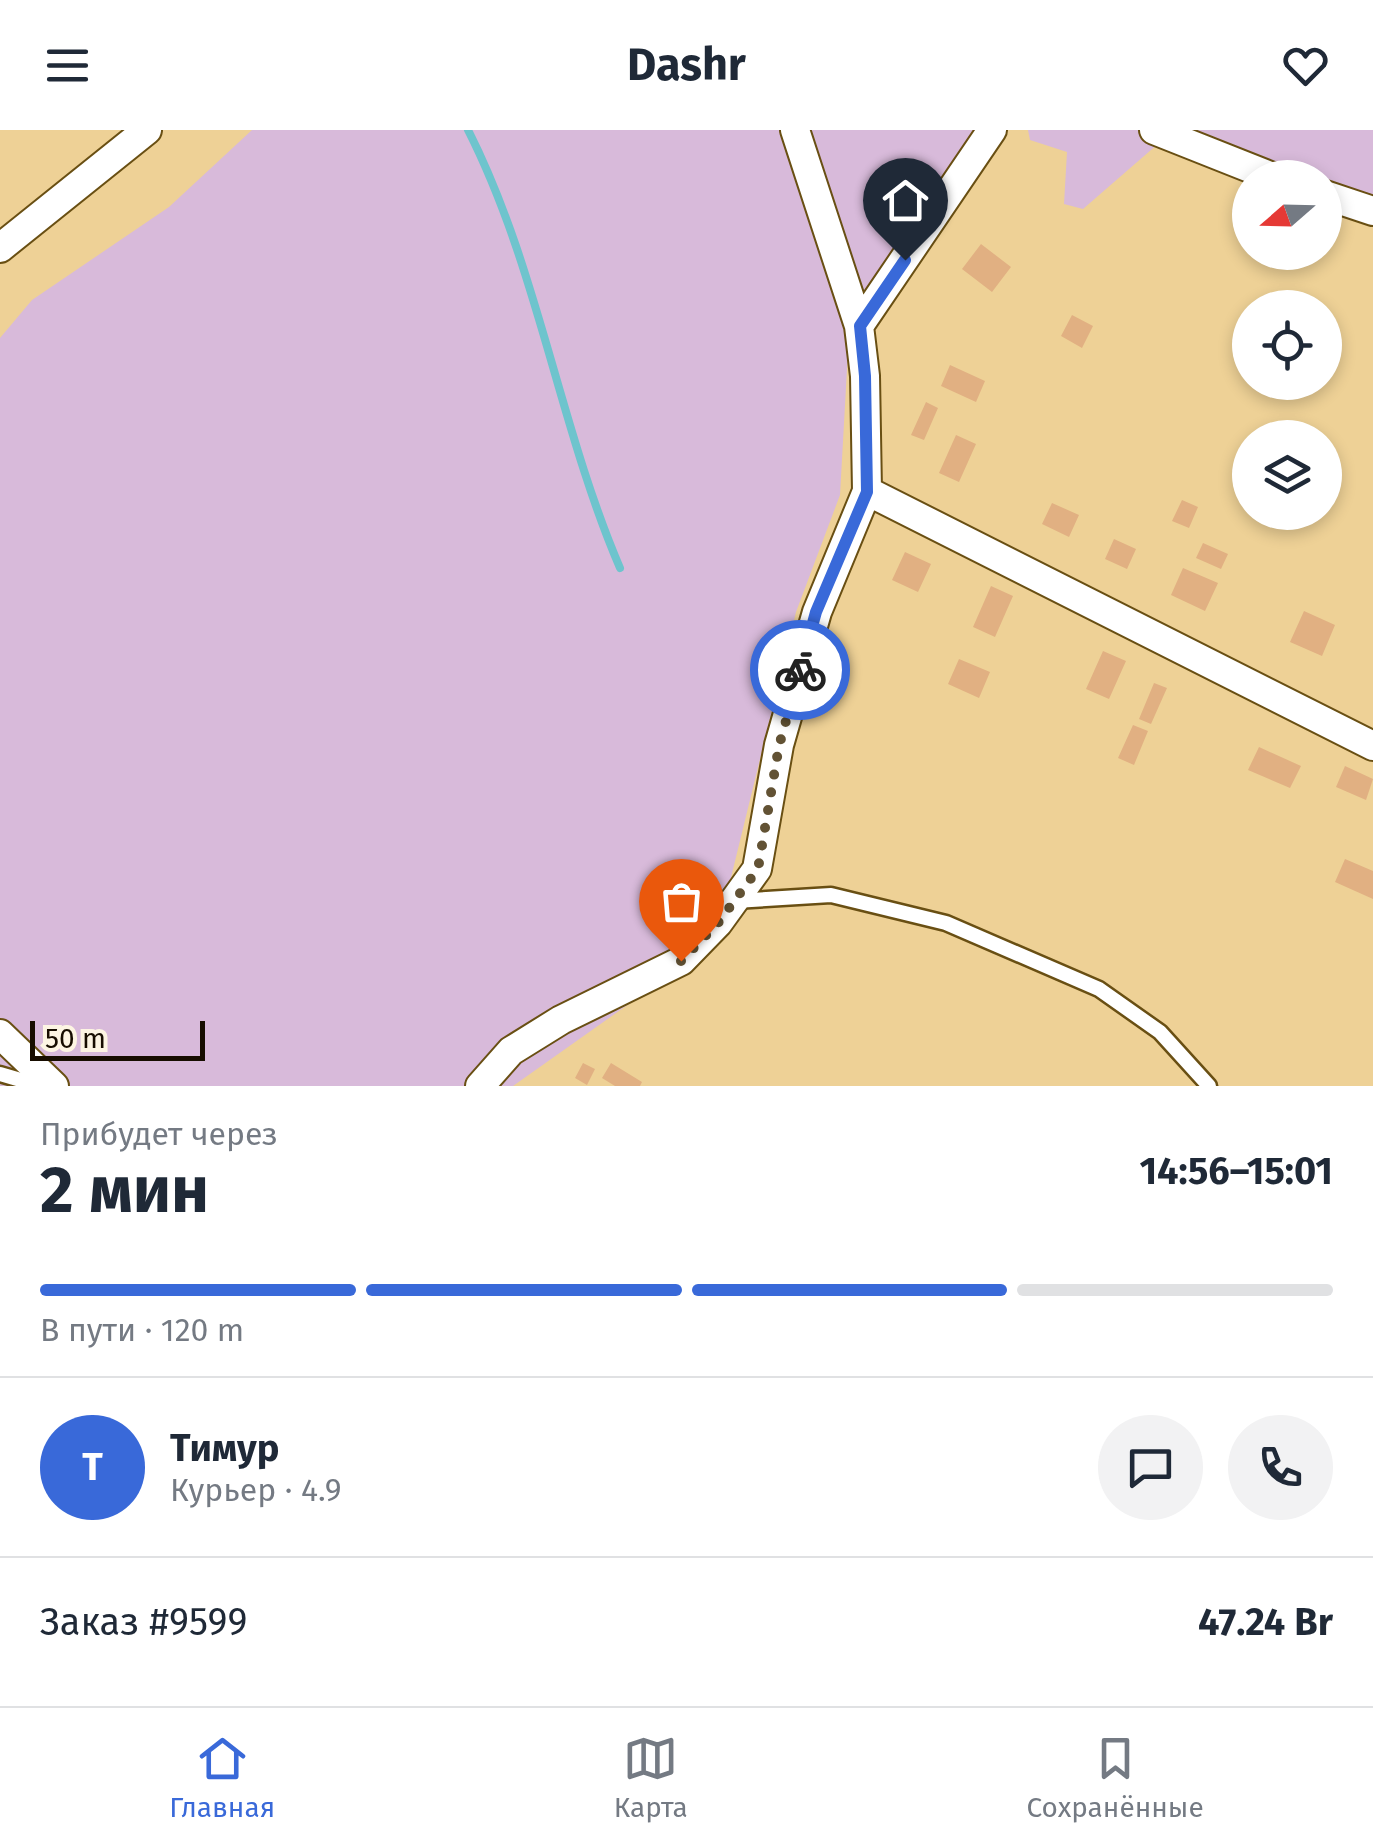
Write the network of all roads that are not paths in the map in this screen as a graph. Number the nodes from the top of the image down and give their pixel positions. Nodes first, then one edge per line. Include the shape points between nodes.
1 (147, 130) edge
2 (795, 130) edge
3 (992, 130) edge
4 (1154, 130) edge
5 (1232, 161) edge
6 (1342, 201) edge
7 (1373, 211) edge
8 (0, 248) edge
9 (860, 326) junction
10 (867, 492) junction
11 (1373, 746) edge
12 (734, 901) junction
13 (0, 1034) edge
14 (0, 1074) edge
15 (41, 1086) edge
16 (54, 1086) edge
17 (480, 1086) edge
18 (1209, 1086) edge

1 - 8 street
2 - 9 street
3 - 9 street
4 - 5 street
6 - 7 street
9 - 10 street
10 - 11 street
10 - 12 street via 816,612 779,746 758,869
12 - 17 street via 681,961 561,1020 512,1051
12 - 18 lane via 832,894 946,923 1099,989 1160,1032
13 - 16 street
14 - 15 lane

